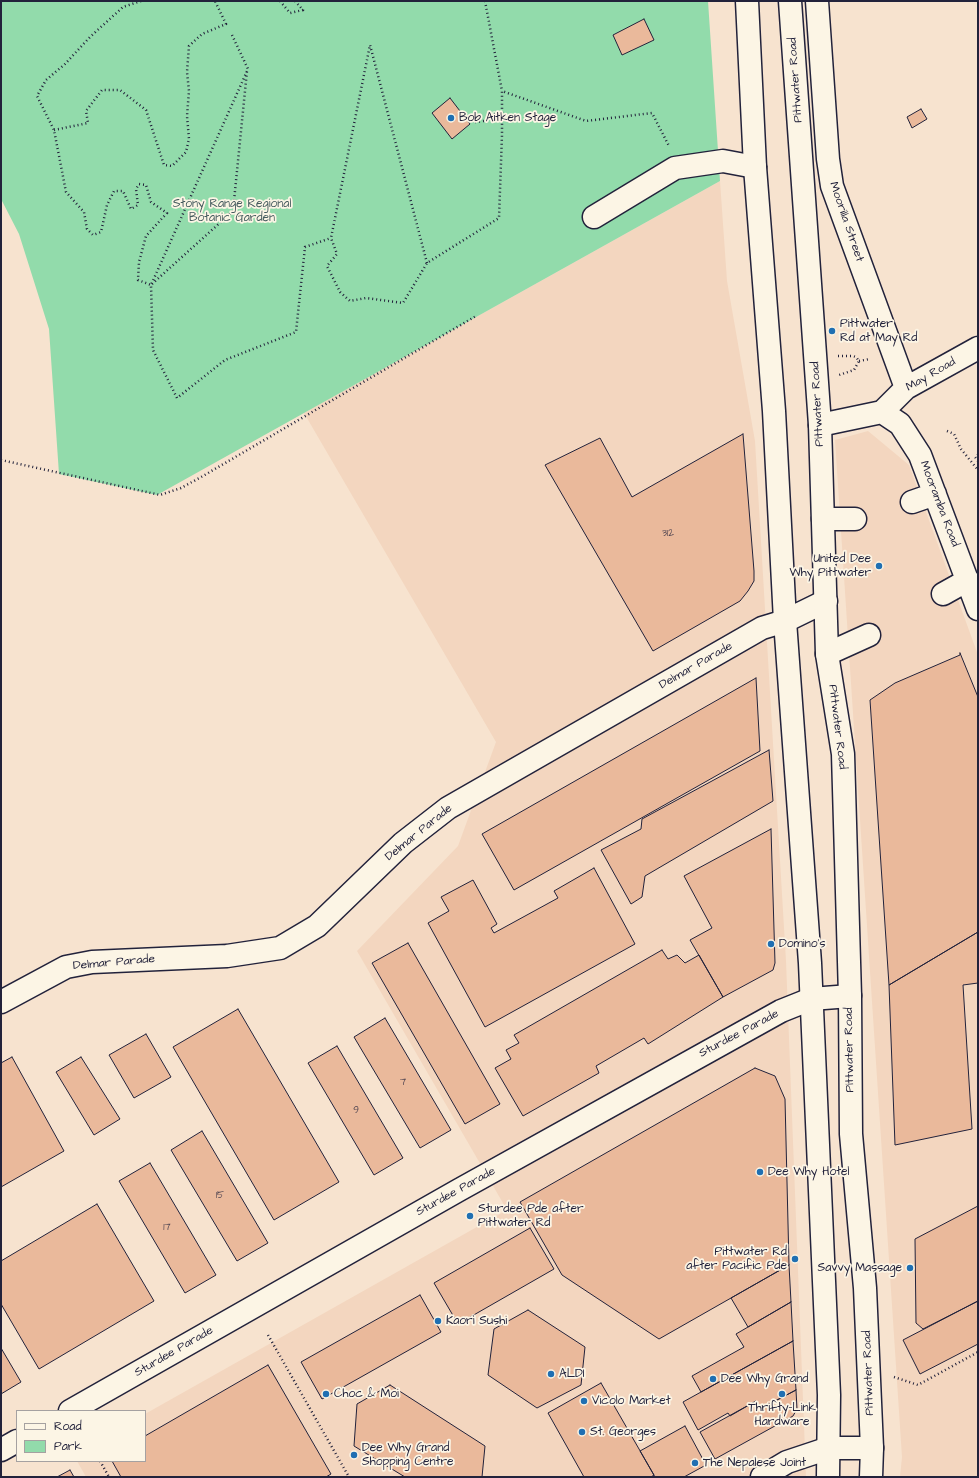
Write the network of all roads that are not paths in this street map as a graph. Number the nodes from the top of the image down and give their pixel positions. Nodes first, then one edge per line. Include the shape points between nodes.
1 (747, 1) edge
2 (790, 1) edge
3 (817, 1) edge
4 (755, 167) junction
5 (594, 217) dead end
6 (978, 348) edge
7 (906, 388) junction
8 (882, 412) junction
9 (820, 425) junction
10 (935, 494) junction
11 (912, 502) dead end
12 (823, 519) junction
13 (855, 519) dead end
14 (968, 580) junction
15 (943, 594) dead end
16 (826, 601) junction
17 (978, 609) edge
18 (785, 621) junction
19 (869, 635) dead end
20 (827, 654) junction
21 (850, 996) junction
22 (811, 999) junction
23 (1, 1002) edge
24 (72, 1410) edge
25 (16, 1442) edge
26 (829, 1448) junction
27 (872, 1448) junction
28 (1, 1450) edge
29 (762, 1477) edge
30 (828, 1477) edge
31 (871, 1477) edge

1 - 4 main road
2 - 9 main road, Pittwater Road
3 - 7 main road, Moorilla Street via 832,186
4 - 5 main road via 723,161 675,168
4 - 18 main road via 774,411
6 - 7 main road, May Road
7 - 8 main road, May Road
8 - 9 main road
8 - 10 main road, Mooramba Road via 900,424 920,455
9 - 12 main road, Pittwater Road
10 - 11 main road
10 - 14 main road, Mooramba Road
12 - 13 main road
12 - 16 main road, Pittwater Road
14 - 15 main road
14 - 17 main road, Mooramba Road
16 - 18 main road, Delmar Parade
16 - 20 main road, Pittwater Road
18 - 22 main road
18 - 23 main road, Delmar Parade via 762,628 448,808 403,843 317,926 280,948 227,956 92,962 66,966
19 - 20 main road
20 - 21 main road, Pittwater Road via 843,754
21 - 22 main road, Sturdee Parade
21 - 27 main road, Pittwater Road via 851,1134 865,1288
22 - 24 main road, Sturdee Parade via 781,1011 677,1068
22 - 26 main road via 829,1395
25 - 28 main road
26 - 27 main road
26 - 29 main road via 787,1462
26 - 30 main road
27 - 31 main road, Pittwater Road

